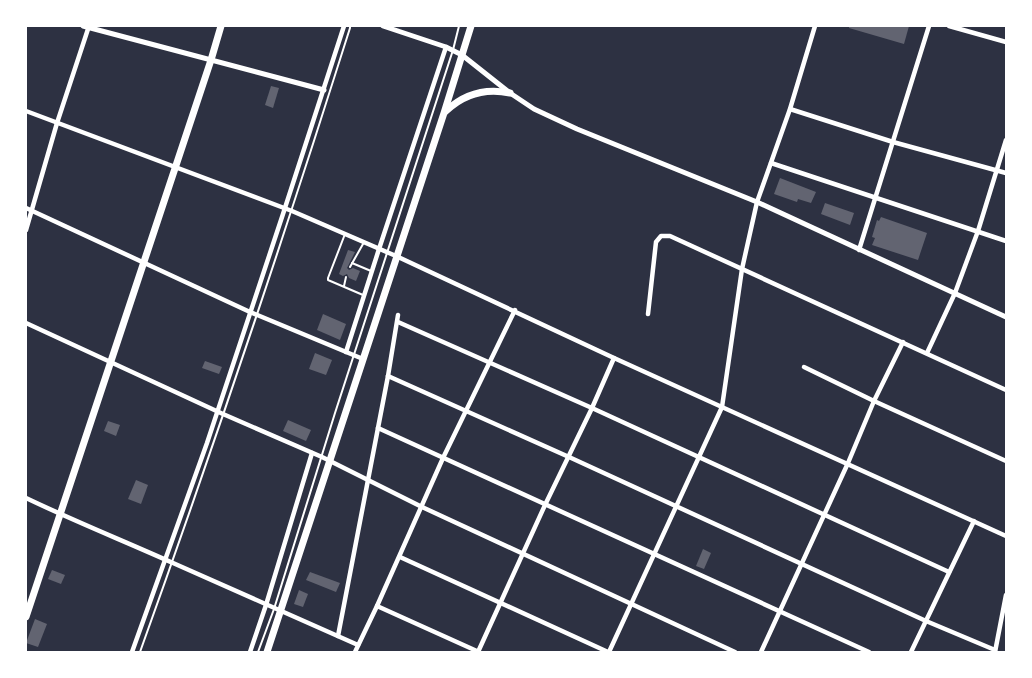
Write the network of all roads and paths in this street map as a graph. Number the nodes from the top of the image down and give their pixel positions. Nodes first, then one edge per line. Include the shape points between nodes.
1 (87, 26) edge
2 (221, 26) edge
3 (344, 26) edge
4 (350, 26) edge
5 (383, 26) edge
6 (459, 26) edge
7 (471, 26) edge
8 (814, 26) edge
9 (929, 26) edge
10 (949, 26) edge
11 (1006, 42) edge
12 (449, 49) junction
13 (462, 55) junction
14 (211, 60) junction
15 (324, 90) junction
16 (510, 93) junction
17 (790, 109) junction
18 (26, 111) edge
19 (444, 112) junction
20 (57, 123) junction
21 (1006, 140) edge
22 (893, 142) junction
23 (771, 163) junction
24 (175, 167) junction
25 (997, 170) junction
26 (1006, 173) edge
27 (875, 198) junction
28 (757, 202) junction
29 (26, 208) edge
30 (285, 209) junction
31 (32, 211) junction
32 (292, 211) junction
33 (26, 230) edge
34 (978, 231) junction
35 (345, 234) junction
36 (1006, 241) edge
37 (364, 242) junction
38 (378, 249) junction
39 (859, 250) junction
40 (388, 253) junction
41 (396, 256) junction
42 (143, 262) junction
43 (352, 263) junction
44 (350, 267) dead end
45 (742, 269) junction
46 (371, 272) junction
47 (346, 277) dead end
48 (344, 286) junction
49 (955, 293) junction
50 (363, 295) junction
51 (514, 310) junction
52 (250, 312) junction
53 (648, 314) dead end
54 (258, 315) junction
55 (398, 315) dead end
56 (1006, 317) edge
57 (398, 322) junction
58 (26, 323) edge
59 (903, 342) junction
60 (346, 352) junction
61 (927, 353) junction
62 (354, 356) junction
63 (614, 358) junction
64 (363, 359) junction
65 (110, 362) junction
66 (490, 362) junction
67 (804, 368) dead end
68 (388, 376) junction
69 (1006, 390) edge
70 (874, 401) junction
71 (722, 406) junction
72 (592, 408) junction
73 (466, 410) junction
74 (217, 412) junction
75 (223, 414) junction
76 (378, 428) junction
77 (312, 453) junction
78 (321, 457) junction
79 (569, 457) junction
80 (443, 458) junction
81 (698, 458) junction
82 (1006, 461) edge
83 (329, 462) junction
84 (848, 463) junction
85 (368, 481) junction
86 (26, 498) edge
87 (545, 505) junction
88 (676, 506) junction
89 (422, 507) junction
90 (59, 514) junction
91 (824, 516) junction
92 (974, 521) junction
93 (1006, 536) edge
94 (523, 554) junction
95 (654, 555) junction
96 (400, 556) junction
97 (166, 560) junction
98 (172, 562) junction
99 (801, 564) junction
100 (948, 572) junction
101 (1006, 595) edge
102 (501, 603) junction
103 (631, 604) junction
104 (266, 605) junction
105 (377, 606) junction
106 (277, 610) junction
107 (780, 612) junction
108 (26, 617) edge
109 (926, 621) junction
110 (338, 636) junction
111 (358, 645) junction
112 (132, 652) edge
113 (140, 652) edge
114 (250, 652) edge
115 (258, 652) edge
116 (267, 652) edge
117 (355, 652) edge
118 (479, 652) edge
119 (609, 652) edge
120 (735, 652) edge
121 (761, 652) edge
122 (869, 652) edge
123 (911, 652) edge
124 (995, 652) edge

1 - 14 street
1 - 20 street
2 - 14 main road
3 - 15 street
4 - 32 lane
5 - 12 street
6 - 12 lane
7 - 13 main road
8 - 17 street
9 - 22 street
10 - 11 street
12 - 13 street
12 - 38 street
12 - 40 lane
13 - 16 street
13 - 19 main road
14 - 15 street
14 - 24 main road
15 - 30 street
16 - 19 main road via 474,94
16 - 28 street via 577,129
17 - 22 street
17 - 23 street
18 - 20 street
19 - 41 main road
20 - 24 street
20 - 31 street
21 - 25 street
22 - 25 street
22 - 27 street
23 - 27 street
23 - 28 street
24 - 30 street
24 - 42 main road
25 - 26 street
25 - 34 street
27 - 34 street
27 - 39 street
28 - 39 street
28 - 45 street
29 - 31 street
30 - 32 street
30 - 52 street
31 - 33 street
31 - 42 street
32 - 35 street
32 - 54 lane
34 - 36 street
34 - 49 street
35 - 37 street
35 - 48 lane via 328,278
37 - 38 street
37 - 43 lane
38 - 40 street
38 - 46 street
39 - 49 street
40 - 41 street
40 - 62 lane
41 - 51 street
41 - 64 main road
42 - 52 street
42 - 65 main road
43 - 44 lane
43 - 46 lane
45 - 53 street via 670,236 661,236 656,242
45 - 59 street
45 - 71 street
46 - 50 street
47 - 48 lane
48 - 50 lane
49 - 56 street
49 - 61 street
50 - 60 street
51 - 63 street
51 - 66 street
52 - 54 street
52 - 74 street
54 - 60 street
54 - 75 lane
55 - 57 street
57 - 66 street
57 - 68 street
58 - 65 street
59 - 61 street
59 - 70 street
60 - 62 street
61 - 69 street
62 - 64 street
62 - 78 lane
63 - 71 street
63 - 72 street
64 - 83 main road
65 - 74 street
65 - 90 main road
66 - 72 street
66 - 73 street
67 - 70 street
68 - 73 street
68 - 76 street
70 - 82 street
70 - 84 street
71 - 81 street
71 - 84 street
72 - 79 street
72 - 81 street
73 - 79 street
73 - 80 street
74 - 75 street
74 - 97 street
75 - 77 street
75 - 98 lane
76 - 80 street
76 - 85 street
77 - 78 street
77 - 104 street
78 - 83 street
78 - 106 lane
79 - 87 street
79 - 88 street
80 - 87 street
80 - 89 street
81 - 88 street
81 - 91 street
83 - 85 street
83 - 106 main road
84 - 91 street
84 - 92 street
85 - 89 street
85 - 110 street
86 - 90 street
87 - 94 street
87 - 95 street
88 - 95 street
88 - 99 street
89 - 94 street
89 - 96 street
90 - 97 street
90 - 108 main road
91 - 99 street
91 - 100 street
92 - 93 street
92 - 100 street
94 - 102 street
94 - 103 street
95 - 103 street
95 - 107 street
96 - 102 street
96 - 105 street
97 - 98 street
97 - 112 street
98 - 104 street
98 - 113 lane
99 - 107 street
99 - 109 street
100 - 109 street
101 - 124 street
102 - 118 street
102 - 119 street
103 - 119 street
103 - 120 street
104 - 106 street
104 - 114 street
105 - 111 street
105 - 118 street
106 - 110 street
106 - 115 lane
106 - 116 main road
107 - 121 street
107 - 122 street
109 - 123 street
109 - 124 street
110 - 111 street
111 - 117 street

